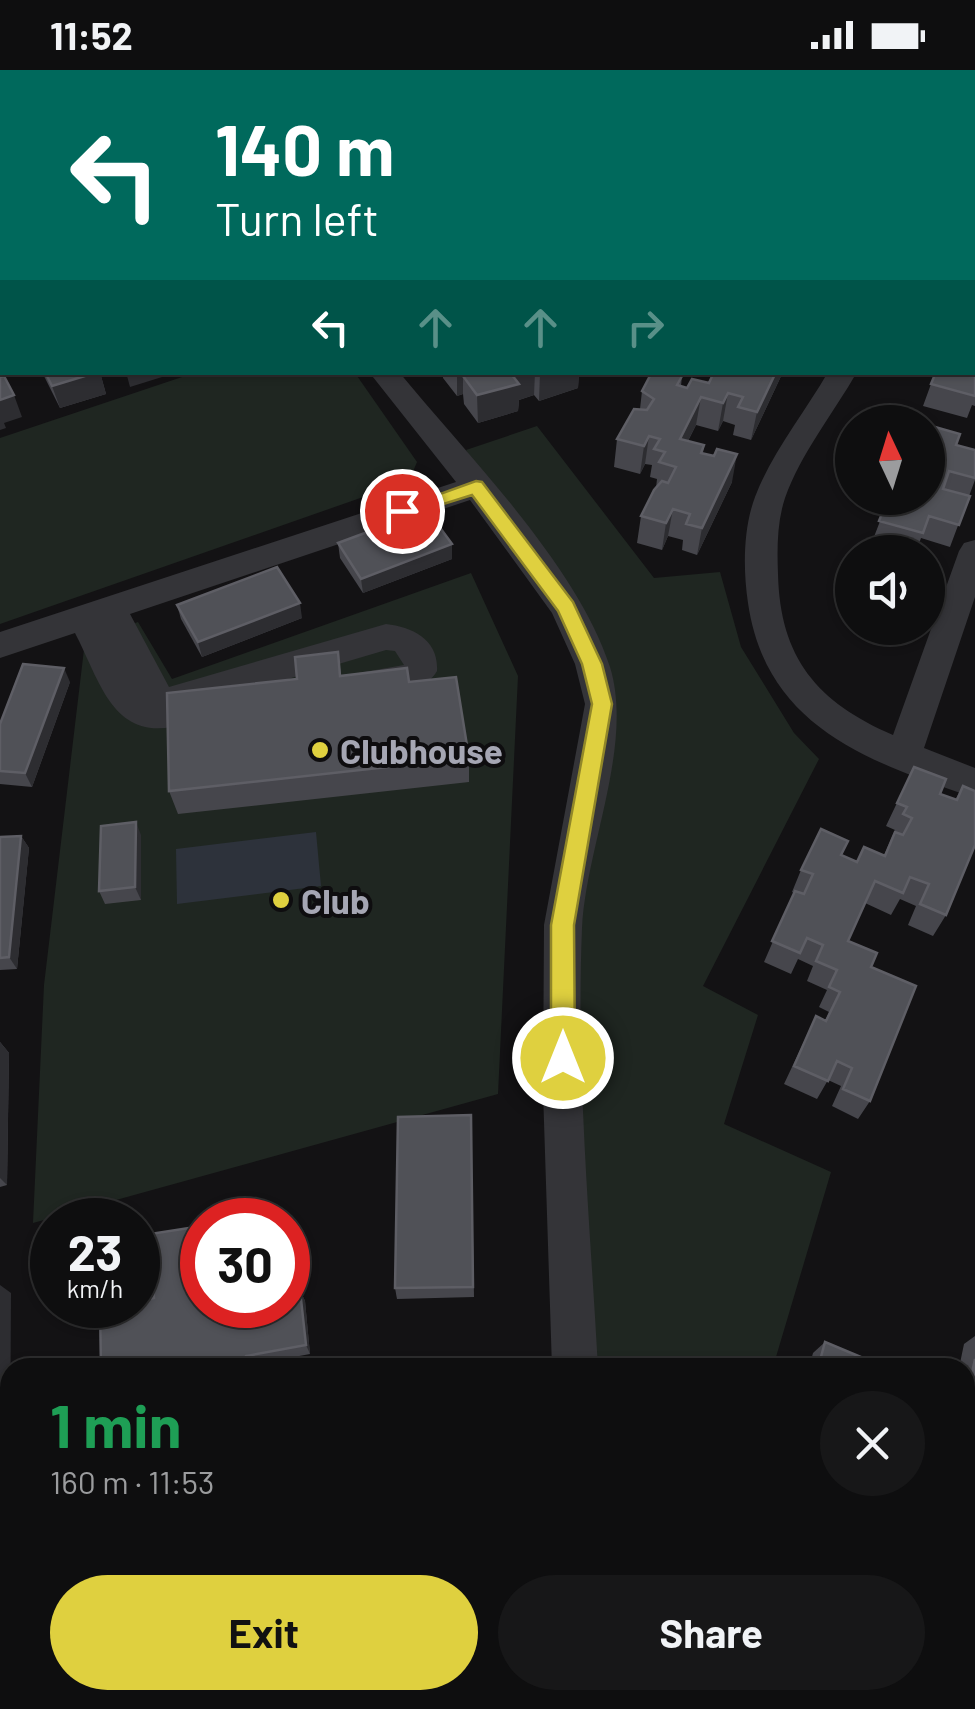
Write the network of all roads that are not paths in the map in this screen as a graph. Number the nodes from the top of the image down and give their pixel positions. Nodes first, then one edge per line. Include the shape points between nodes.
1 (385, 375) edge
2 (841, 375) edge
3 (476, 487) junction
4 (975, 551) edge
5 (96, 611) junction
6 (0, 645) edge
7 (342, 686) edge
8 (301, 690) edge
9 (904, 754) junction
10 (975, 783) edge
11 (575, 1358) edge

1 - 3 street
2 - 9 street via 769,498 761,562 764,631 796,692 859,737
3 - 5 street
3 - 11 street via 566,608 602,704 562,925
4 - 9 street
5 - 6 street
5 - 7 street via 164,702 386,637 405,640 421,658 420,671 409,678
5 - 8 street via 128,704 138,712 158,715
9 - 10 street

